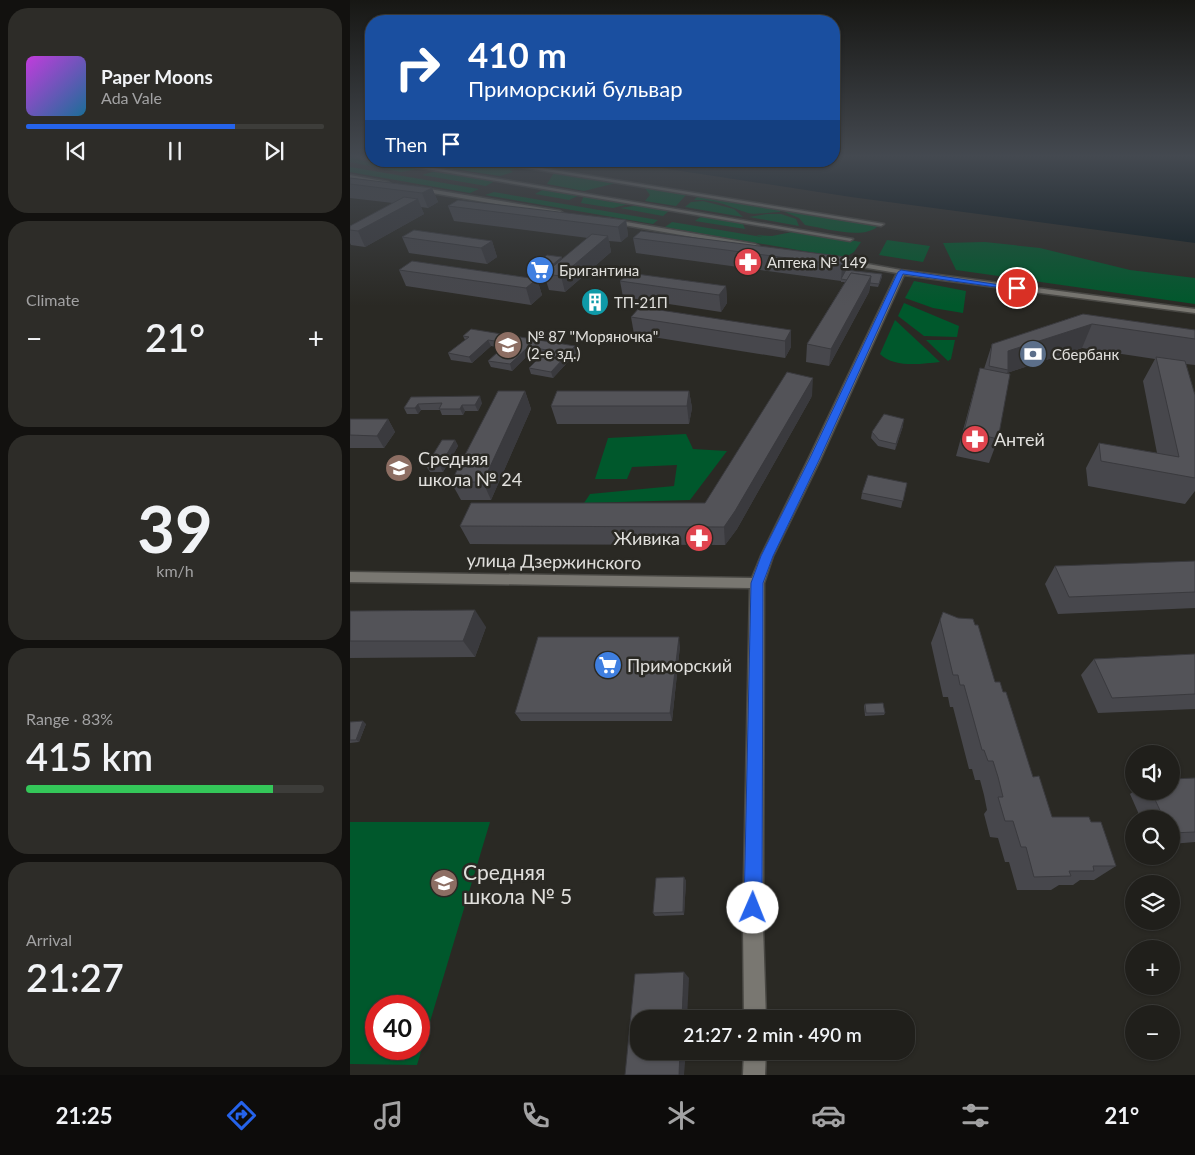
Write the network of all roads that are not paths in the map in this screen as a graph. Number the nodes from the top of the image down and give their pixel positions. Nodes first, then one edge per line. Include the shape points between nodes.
1 (518, 206) edge
2 (653, 206) edge
3 (769, 206) edge
4 (570, 215) edge
5 (599, 220) edge
6 (881, 224) dead end
7 (850, 239) dead end
8 (760, 247) edge
9 (818, 258) edge
10 (901, 272) junction
11 (1195, 311) edge
12 (350, 577) edge
13 (757, 583) junction
14 (755, 1010) edge
15 (755, 1060) edge
16 (754, 1075) edge

1 - 4 street
2 - 7 street
3 - 6 street
5 - 8 street
9 - 10 street
10 - 11 street
10 - 13 street
12 - 13 street, улица Дзержинского
13 - 14 street
15 - 16 street

